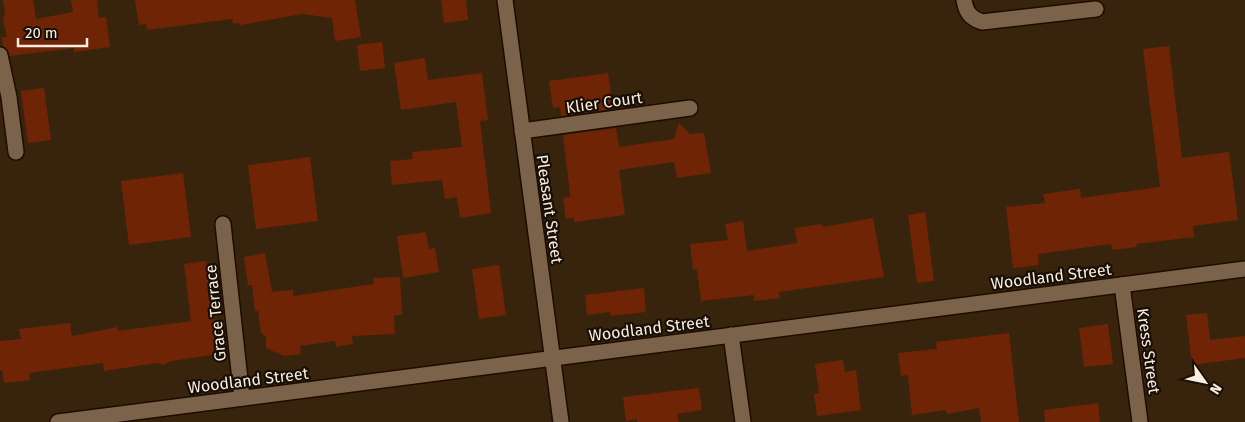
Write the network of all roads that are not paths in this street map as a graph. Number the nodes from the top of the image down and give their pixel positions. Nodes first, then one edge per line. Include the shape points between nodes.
1 (505, 0) edge
2 (964, 0) edge
3 (1096, 9) dead end
4 (0, 55) edge
5 (690, 108) dead end
6 (522, 131) junction
7 (16, 152) dead end
8 (223, 224) dead end
9 (1245, 269) edge
10 (1122, 285) junction
11 (730, 335) junction
12 (552, 358) junction
13 (242, 398) junction
14 (58, 422) edge
15 (561, 422) edge
16 (743, 422) edge
17 (1140, 422) edge

1 - 6 street, Pleasant Street
2 - 3 street via 966,12 982,22
4 - 7 street via 10,97
5 - 6 street, Klier Court
6 - 12 street, Pleasant Street
8 - 13 street, Grace Terrace
9 - 10 street, Woodland Street
10 - 11 street, Woodland Street
10 - 17 street, Kress Street
11 - 12 street, Woodland Street
11 - 16 street
12 - 13 street, Woodland Street
12 - 15 street, Pleasant Street
13 - 14 street, Woodland Street

